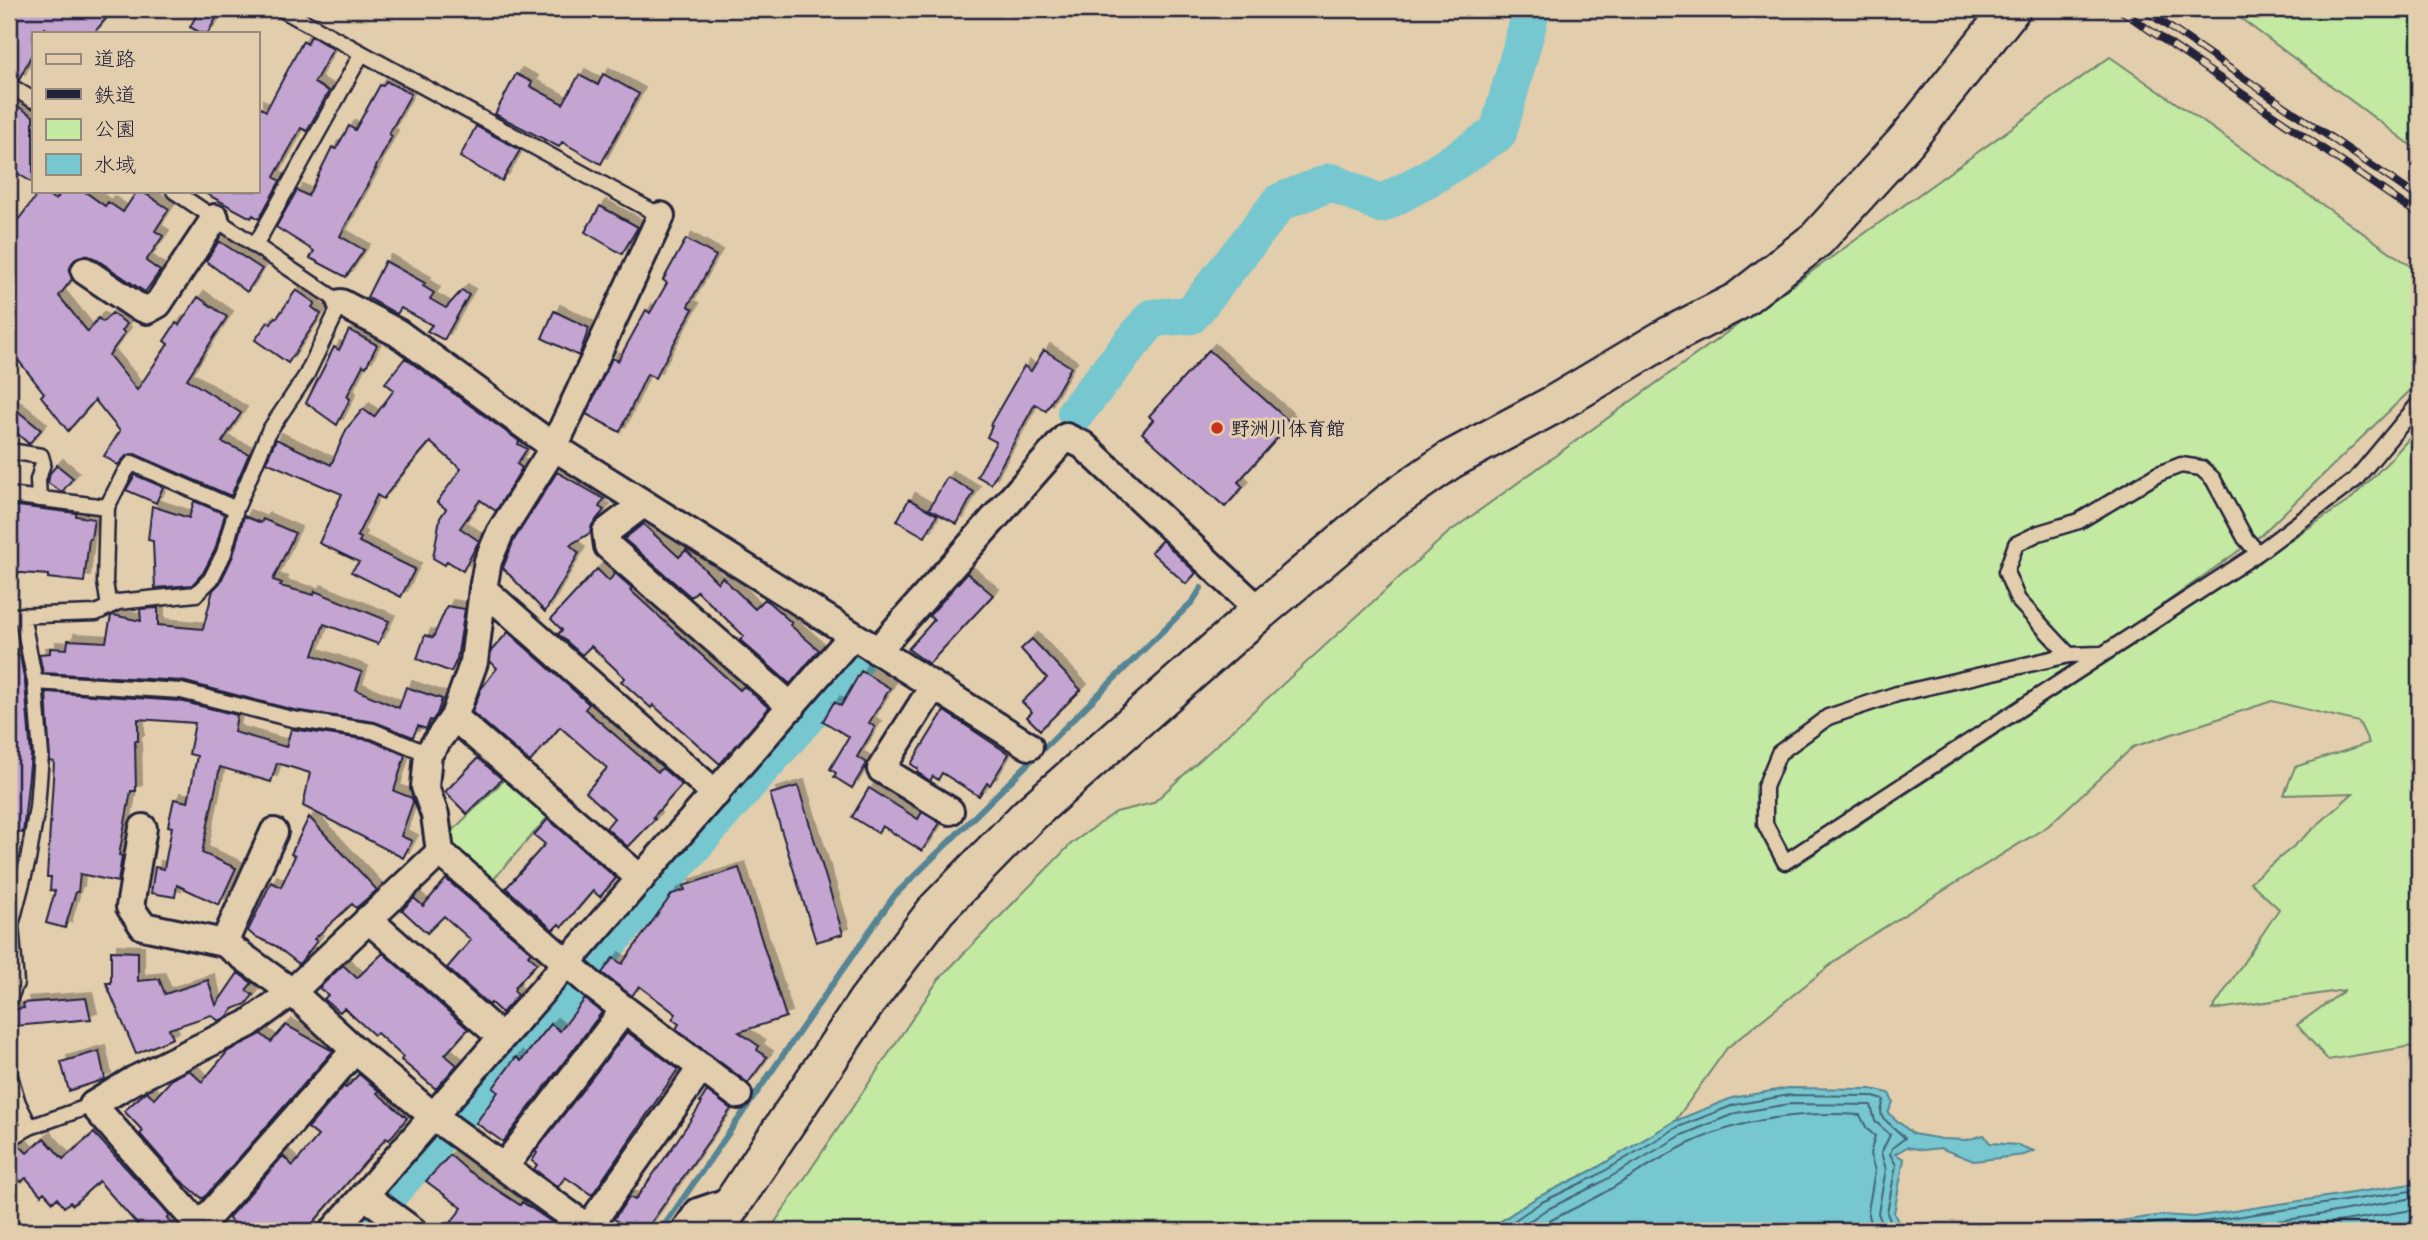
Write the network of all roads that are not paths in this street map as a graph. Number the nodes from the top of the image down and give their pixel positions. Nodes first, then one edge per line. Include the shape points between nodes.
1 (281, 9) edge
2 (2011, 9) edge
3 (362, 53) junction
4 (9, 85) edge
5 (32, 99) edge
6 (176, 192) edge
7 (661, 216) joint
8 (215, 218) junction
9 (255, 246) junction
10 (85, 271) dead end
11 (341, 303) junction
12 (2419, 403) edge
13 (554, 447) junction
14 (9, 453) edge
15 (9, 495) edge
16 (39, 499) junction
17 (643, 504) junction
18 (107, 507) junction
19 (236, 509) junction
20 (2258, 552) junction
21 (483, 589) junction
22 (109, 607) junction
23 (1260, 611) junction
24 (15, 615) edge
25 (853, 635) junction
26 (877, 651) junction
27 (2101, 654) junction
28 (2068, 655) junction
29 (35, 682) junction
30 (933, 687) junction
31 (792, 707) junction
32 (454, 717) junction
33 (1029, 746) dead end
34 (428, 754) junction
35 (716, 794) junction
36 (950, 811) dead end
37 (143, 828) dead end
38 (274, 832) dead end
39 (440, 852) junction
40 (641, 879) junction
41 (368, 919) junction
42 (224, 943) junction
43 (568, 964) junction
44 (292, 992) junction
45 (9, 1000) edge
46 (624, 1010) junction
47 (501, 1037) junction
48 (355, 1050) junction
49 (702, 1068) junction
50 (9, 1073) edge
51 (738, 1095) dead end
52 (93, 1105) junction
53 (432, 1116) junction
54 (30, 1127) junction
55 (9, 1139) edge
56 (504, 1167) junction
57 (364, 1195) junction
58 (736, 1199) junction
59 (202, 1229) edge
60 (590, 1230) edge
61 (332, 1231) edge
62 (413, 1231) edge
63 (685, 1231) edge
64 (714, 1231) edge

1 - 3 lane
2 - 23 street via 1906,141 1817,239 1738,301 1441,465
3 - 7 lane
3 - 9 lane
4 - 5 lane
6 - 8 lane
7 - 13 street
8 - 9 lane
8 - 10 street via 158,304 147,310
9 - 11 lane
11 - 13 street via 398,333
11 - 19 lane via 306,376 269,431
12 - 20 lane via 2355,480
13 - 17 street
13 - 21 street via 500,533
14 - 16 lane via 41,456
15 - 16 lane
16 - 18 lane
17 - 25 street
17 - 31 street via 607,532 608,546
18 - 19 lane via 132,463
18 - 22 lane
19 - 22 lane via 224,553 211,579 196,594 139,598
20 - 27 lane
20 - 28 lane via 2245,538 2213,479 2201,468 2181,465 2079,521 2016,544 2006,572 2018,600
21 - 32 street via 474,662
21 - 35 street
22 - 24 lane via 96,614
23 - 26 street via 1083,445 1066,437
23 - 58 street via 1029,815 937,909 867,1001
24 - 29 lane
25 - 26 street
25 - 31 street
26 - 30 street
27 - 28 lane
27 - 28 lane via 1785,862 1765,824 1765,787 1779,753 1828,717 1898,694
29 - 34 lane via 181,691 292,719 373,731
29 - 45 lane via 41,755 37,808 11,925 16,983
30 - 33 street
30 - 36 street via 881,769
31 - 35 street
32 - 34 street
32 - 40 street
34 - 39 street via 425,787
35 - 40 street
37 - 42 street via 130,907 143,926
38 - 42 street
39 - 41 street
39 - 43 street
40 - 43 street
41 - 44 street
41 - 47 street
42 - 44 street
43 - 46 street
43 - 47 street
44 - 48 street
44 - 52 street via 248,1024
46 - 49 street
46 - 56 street
47 - 53 street
48 - 53 street
48 - 59 street
49 - 51 street
49 - 60 street
50 - 54 lane
52 - 54 lane
52 - 59 street
53 - 56 street
53 - 57 street
54 - 55 lane
56 - 60 street
57 - 61 street
57 - 62 street
58 - 63 street via 698,1212
58 - 64 street

